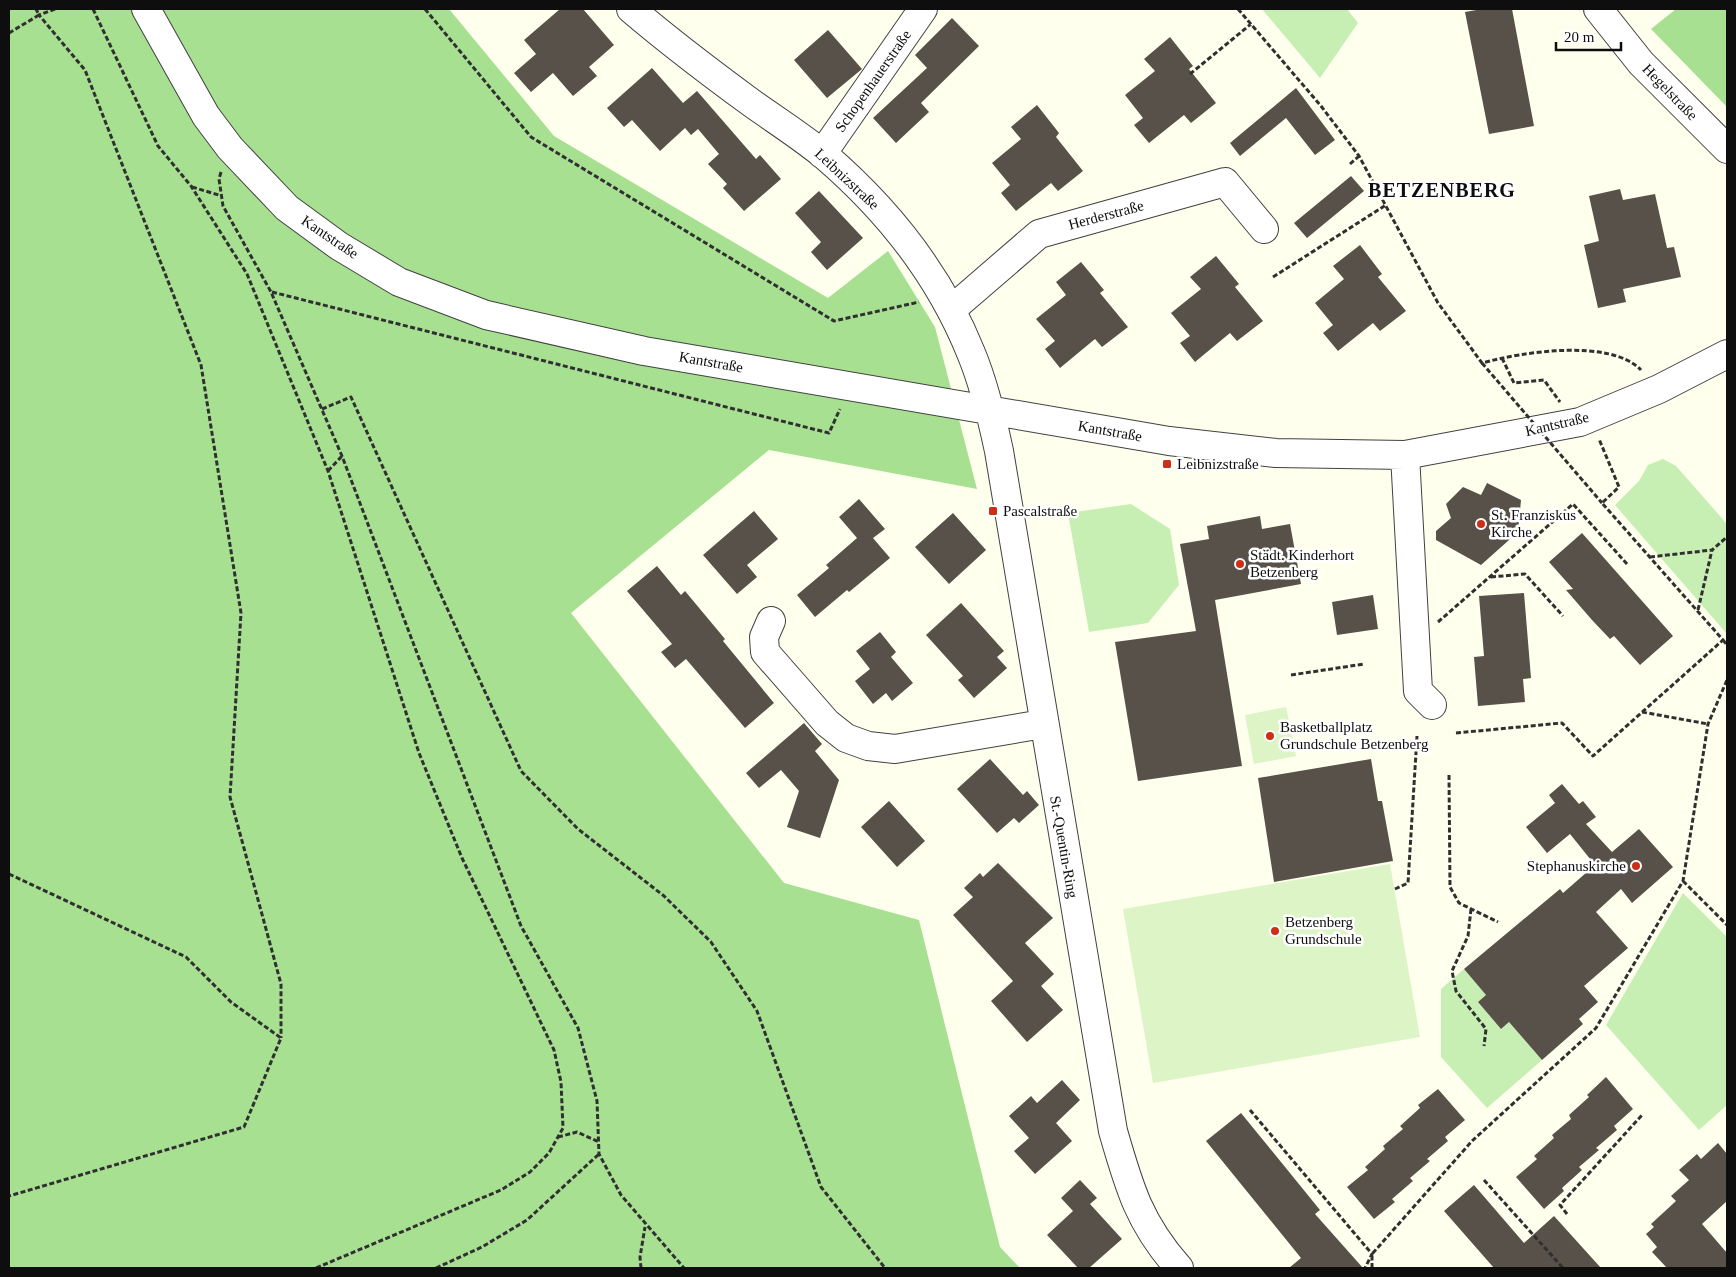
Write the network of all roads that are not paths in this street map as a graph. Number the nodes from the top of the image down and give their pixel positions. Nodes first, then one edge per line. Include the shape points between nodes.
1 (146, 9) edge
2 (632, 9) edge
3 (923, 9) edge
4 (1598, 9) edge
5 (1727, 149) edge
6 (822, 154) junction
7 (1264, 229) dead end
8 (951, 310) junction
9 (1727, 354) edge
10 (990, 410) junction
11 (1405, 455) junction
12 (771, 621) dead end
13 (1432, 705) dead end
14 (1043, 724) junction
15 (1179, 1268) edge

1 - 10 street, Kantstraße via 206,116 230,148 287,208 339,246 399,282 486,315 644,351
2 - 6 street, Leibnizstraße via 669,41
3 - 6 street, Schopenhauerstraße
4 - 5 street, Hegelstraße via 1641,63
6 - 8 street, Leibnizstraße via 851,180 905,239
7 - 8 street, Herderstraße via 1225,182 1039,234
8 - 10 street, Leibnizstraße via 972,354
9 - 11 street, Kantstraße via 1580,422
10 - 11 street, Kantstraße via 1179,442 1276,453
10 - 14 street, St.-Quentin-Ring
11 - 13 street via 1418,691
12 - 14 street via 764,637 765,652 827,723 846,738 868,746 896,749
14 - 15 street, St.-Quentin-Ring via 1112,1131 1130,1193 1146,1225

